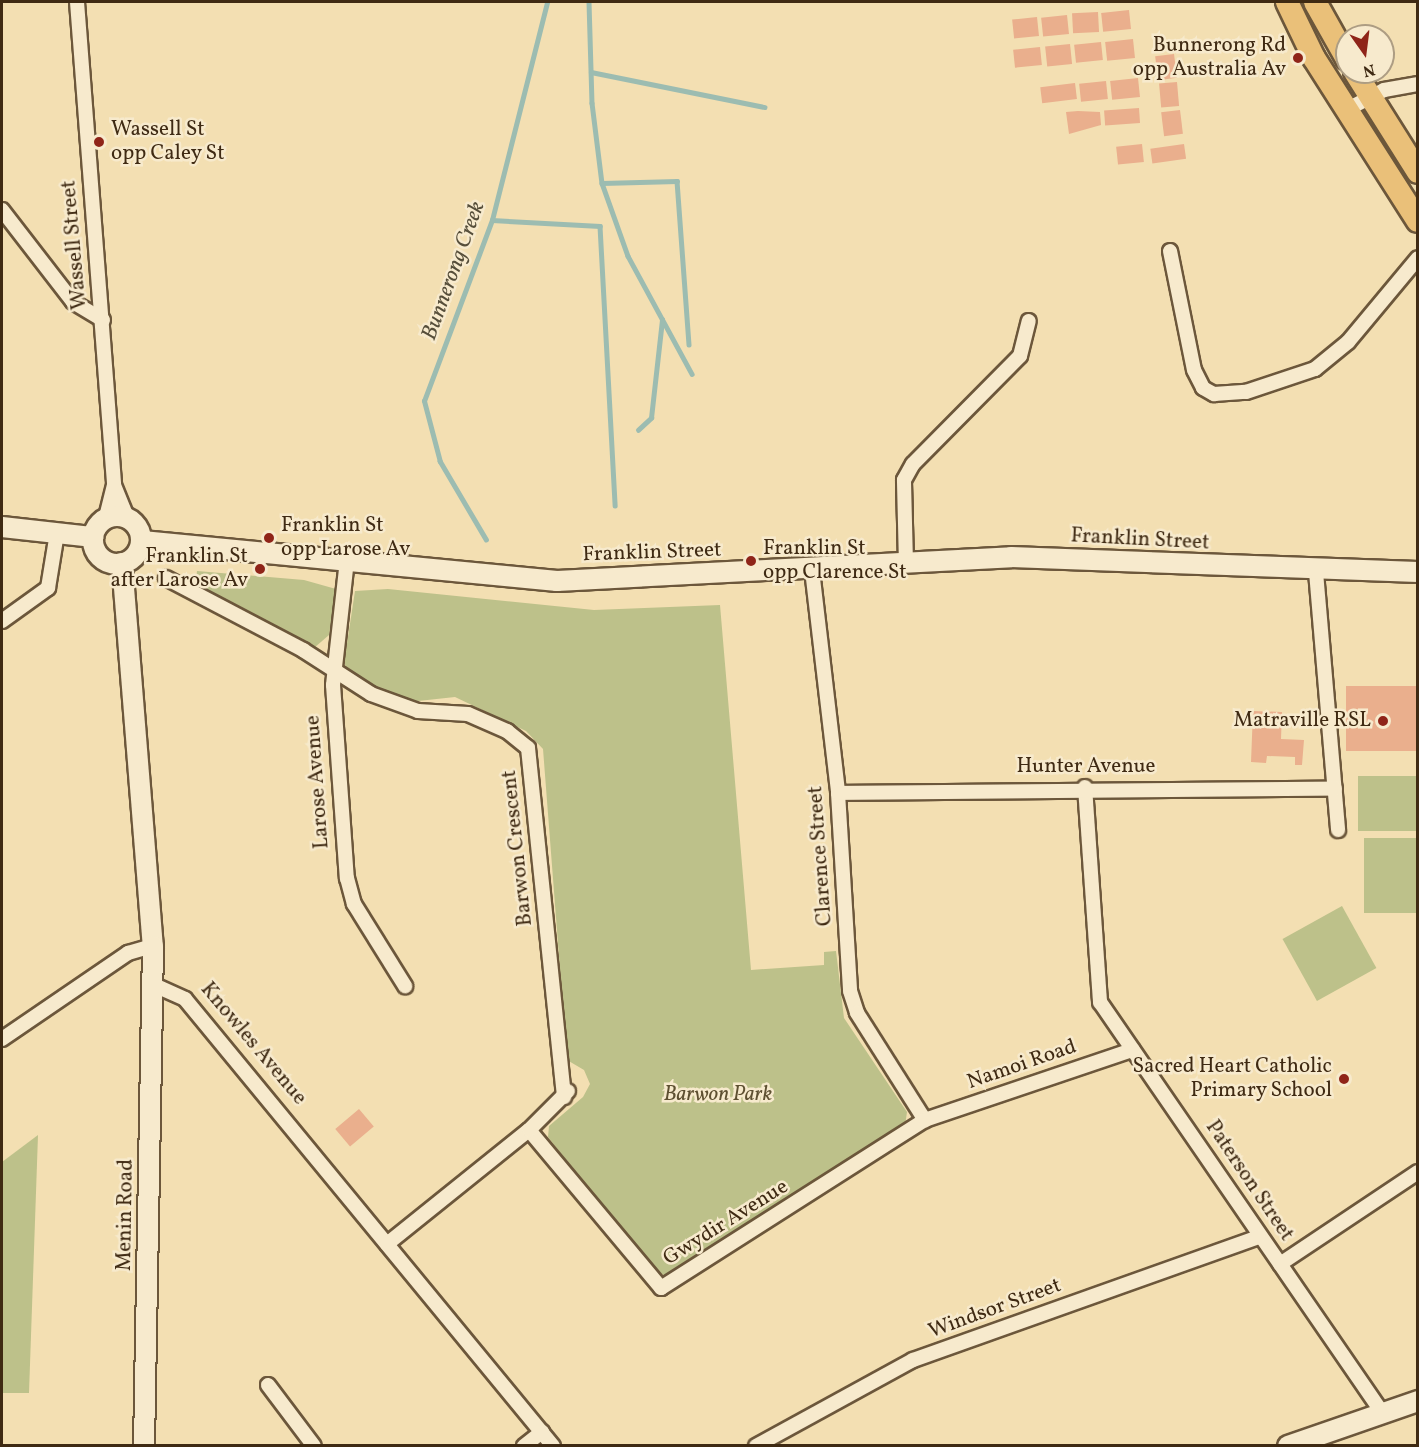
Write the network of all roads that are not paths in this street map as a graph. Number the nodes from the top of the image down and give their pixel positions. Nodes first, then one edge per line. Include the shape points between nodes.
1 (77, 2) edge
2 (1287, 2) edge
3 (1315, 2) edge
4 (1335, 38) edge
5 (1362, 84) edge
6 (1418, 84) edge
7 (1370, 96) junction
8 (1347, 110) junction
9 (1418, 172) edge
10 (2, 210) edge
11 (1418, 221) edge
12 (1170, 251) dead end
13 (1418, 258) edge
14 (103, 320) junction
15 (1029, 321) dead end
16 (114, 485) junction
17 (127, 517) junction
18 (106, 518) junction
19 (2, 527) edge
20 (57, 533) junction
21 (93, 537) junction
22 (142, 541) junction
23 (347, 560) junction
24 (122, 563) junction
25 (906, 564) junction
26 (812, 570) junction
27 (1316, 572) junction
28 (1418, 572) edge
29 (166, 578) dead end
30 (2, 621) edge
31 (334, 673) junction
32 (1085, 787) junction
33 (1335, 789) junction
34 (838, 793) junction
35 (1338, 830) dead end
36 (153, 946) junction
37 (154, 985) junction
38 (405, 986) dead end
39 (2, 1039) edge
40 (1132, 1050) junction
41 (926, 1120) junction
42 (529, 1130) junction
43 (1418, 1172) edge
44 (1259, 1237) junction
45 (387, 1244) junction
46 (1280, 1264) junction
47 (268, 1385) dead end
48 (1418, 1401) edge
49 (1383, 1413) junction
50 (542, 1431) junction
51 (144, 1446) edge
52 (314, 1446) edge
53 (524, 1446) edge
54 (554, 1446) edge
55 (756, 1446) edge
56 (1288, 1446) edge

1 - 14 street, Wassell Street
2 - 8 main road
3 - 4 main road
5 - 7 main road
6 - 7 street
7 - 8 street
7 - 9 main road
8 - 11 main road
10 - 14 street via 73,303
12 - 13 street via 1194,370 1213,399 1315,369 1348,342
14 - 16 street, Wassell Street
15 - 25 street via 1020,356 913,464 904,480
16 - 17 street, Wassell Street
16 - 18 street, Wassell Street
17 - 18 street
17 - 22 street via 138,527
18 - 21 street
19 - 20 street
20 - 21 street
20 - 30 street via 48,588
21 - 24 street via 101,558
22 - 23 street, Franklin Street
22 - 24 street via 134,558
23 - 26 street, Franklin Street via 557,581
23 - 31 street, Larose Avenue
24 - 36 street
25 - 26 street, Franklin Street
25 - 27 street, Franklin Street via 1011,557
26 - 34 street, Clarence Street
27 - 28 street, Franklin Street
27 - 33 street
29 - 31 street, Barwon Crescent via 303,650
31 - 38 street, Larose Avenue via 347,878 354,904
31 - 42 street, Barwon Crescent via 417,711 468,714 507,731 528,748 568,1091
32 - 33 street, Hunter Avenue
32 - 34 street, Hunter Avenue
32 - 40 street, Paterson Street via 1100,1002
33 - 35 street
34 - 41 street, Clarence Street via 850,991 857,1013
36 - 37 street
36 - 39 street via 128,953
37 - 45 street, Knowles Avenue via 171,988 184,999
37 - 51 street, Menin Road
40 - 41 street, Namoi Road
40 - 44 street, Paterson Street
41 - 42 street, Gwydir Avenue via 661,1288
42 - 45 street, Barwon Crescent
43 - 46 street
44 - 46 street, Paterson Street
44 - 55 street, Windsor Street via 913,1360
45 - 50 street, Knowles Avenue
46 - 49 street, Paterson Street
47 - 52 street
48 - 49 street
49 - 56 street
50 - 53 street
50 - 54 street, Knowles Avenue

